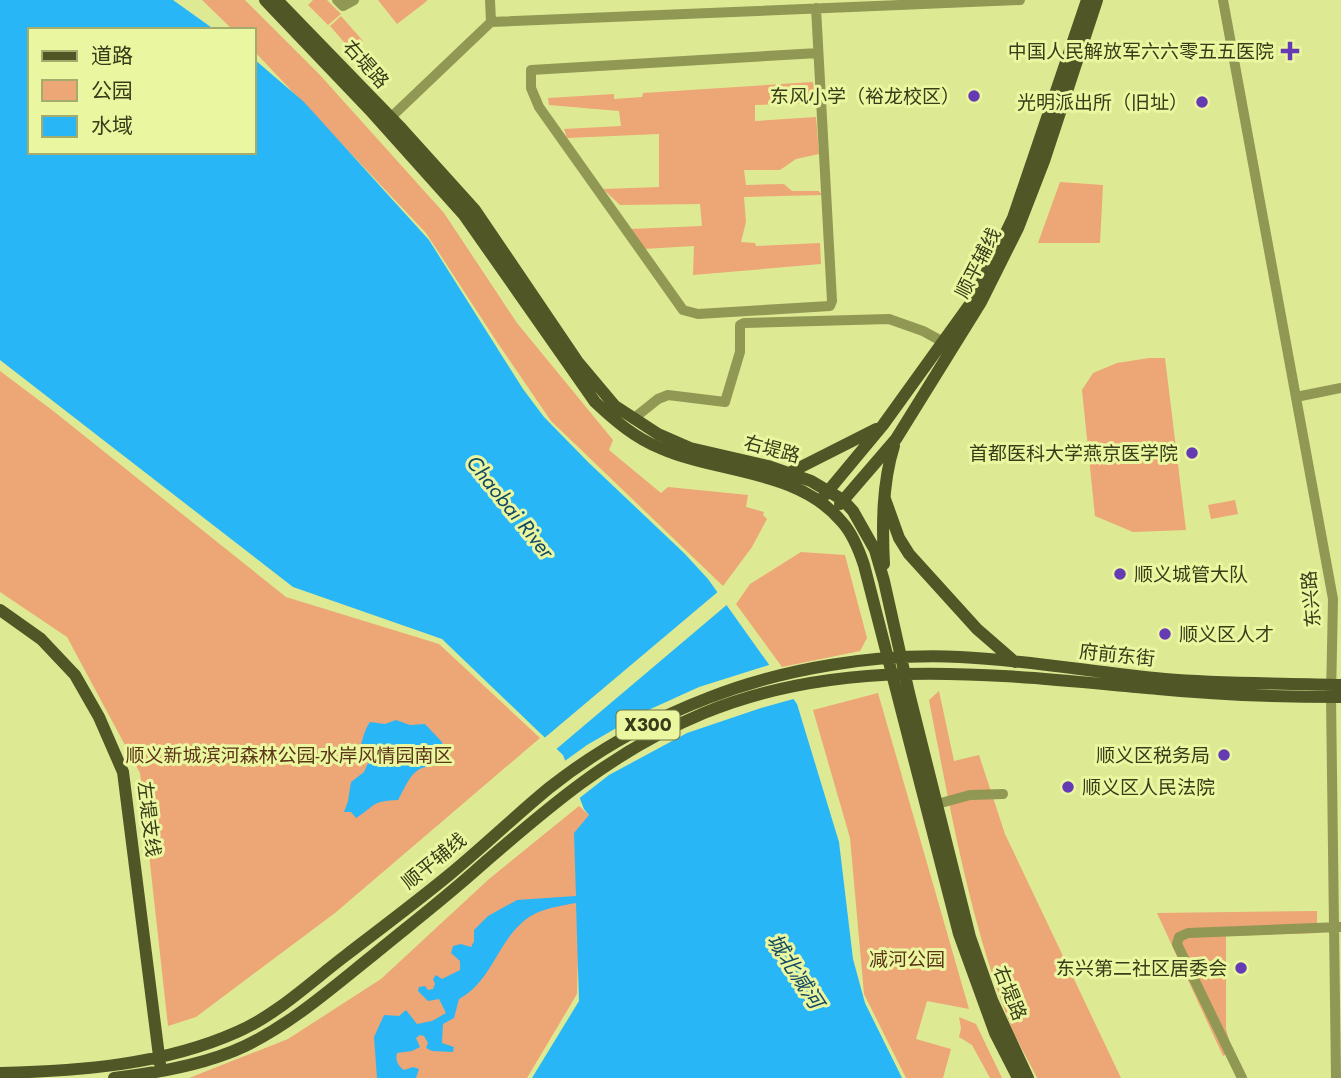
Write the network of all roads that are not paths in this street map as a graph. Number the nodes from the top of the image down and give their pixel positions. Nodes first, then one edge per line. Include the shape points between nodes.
1 (265, 0) edge
2 (277, 0) edge
3 (337, 0) edge
4 (354, 0) edge
5 (490, 0) edge
6 (709, 0) edge
7 (1020, 0) edge
8 (1087, 0) edge
9 (1097, 0) edge
10 (1223, 0) edge
11 (917, 2) edge
12 (816, 8) junction
13 (709, 12) junction
14 (491, 22) junction
15 (818, 53) junction
16 (386, 121) junction
17 (949, 345) junction
18 (1341, 388) edge
19 (1296, 397) junction
20 (633, 419) junction
21 (883, 425) junction
22 (896, 439) junction
23 (791, 472) junction
24 (828, 489) junction
25 (885, 499) junction
26 (843, 500) junction
27 (820, 502) junction
28 (833, 512) junction
29 (884, 582) junction
30 (0, 610) edge
31 (889, 659) junction
32 (903, 659) junction
33 (1015, 662) junction
34 (899, 673) junction
35 (1336, 691) edge
36 (1003, 794) dead end
37 (937, 804) junction
38 (1338, 927) edge
39 (1339, 1038) edge
40 (161, 1069) edge
41 (0, 1073) edge
42 (114, 1078) edge
43 (1018, 1078) edge
44 (1028, 1078) edge
45 (1242, 1078) edge
46 (1336, 1078) edge

1 - 16 main road, 右堤路
2 - 16 main road, 右堤路
3 - 4 street via 343,6
5 - 14 street
6 - 13 street
7 - 11 street
8 - 17 main road, 顺平辅线 via 1013,218
9 - 17 main road, 顺平辅线 via 1018,228 981,302
10 - 19 street, 东兴路
11 - 12 street
12 - 13 street
12 - 15 street
13 - 14 street
14 - 16 street
15 - 15 street via 830,306 698,314 683,310 539,107 531,88 531,70
16 - 20 main road, 右堤路 via 475,210 578,362 600,390
16 - 27 main road, 右堤路 via 464,215 595,402 614,419 659,448 806,491
17 - 20 street via 889,319 744,323 725,402 668,395
17 - 21 main road, 顺平辅线
17 - 22 main road, 顺平辅线
18 - 19 street
19 - 35 street, 东兴路 via 1333,599
20 - 23 main road, 右堤路 via 690,448
21 - 23 main road
21 - 24 main road, 顺平辅线
22 - 25 main road
22 - 26 main road, 顺平辅线
23 - 24 main road, 右堤路
24 - 26 main road, 右堤路
24 - 27 main road, 顺平辅线
25 - 29 main road
25 - 33 main road via 909,554 977,629
26 - 28 main road, 顺平辅线
26 - 29 main road, 右堤路 via 866,531
27 - 28 main road, 右堤路
28 - 31 main road, 右堤路 via 855,540
29 - 32 main road, 右堤路
30 - 40 main road, 左堤支线 via 41,639 75,675 123,772
31 - 32 main road, 府前东街
31 - 34 main road, 右堤路
31 - 40 main road, 顺平辅线 / X300 via 785,673 710,697 625,737 551,787 449,875 282,1004 242,1031
32 - 33 main road, 府前东街 via 960,657
32 - 34 main road, 右堤路
33 - 35 main road, 府前东街 via 1163,679
34 - 35 main road, 府前东街 via 989,674 1203,693
34 - 37 main road, 右堤路
34 - 40 main road, 顺平辅线 / X300 via 833,680 750,698 658,734 559,798 331,989 265,1035 221,1056
34 - 43 main road, 右堤路 via 959,934 995,1032
35 - 38 street, 东兴路
36 - 37 street via 970,795
37 - 44 main road, 右堤路 via 977,959
38 - 39 street, 东兴路
38 - 45 street via 1179,937 1177,944
39 - 46 street, 东兴路
40 - 41 main road, 顺平辅线
40 - 42 main road, 顺平辅线

